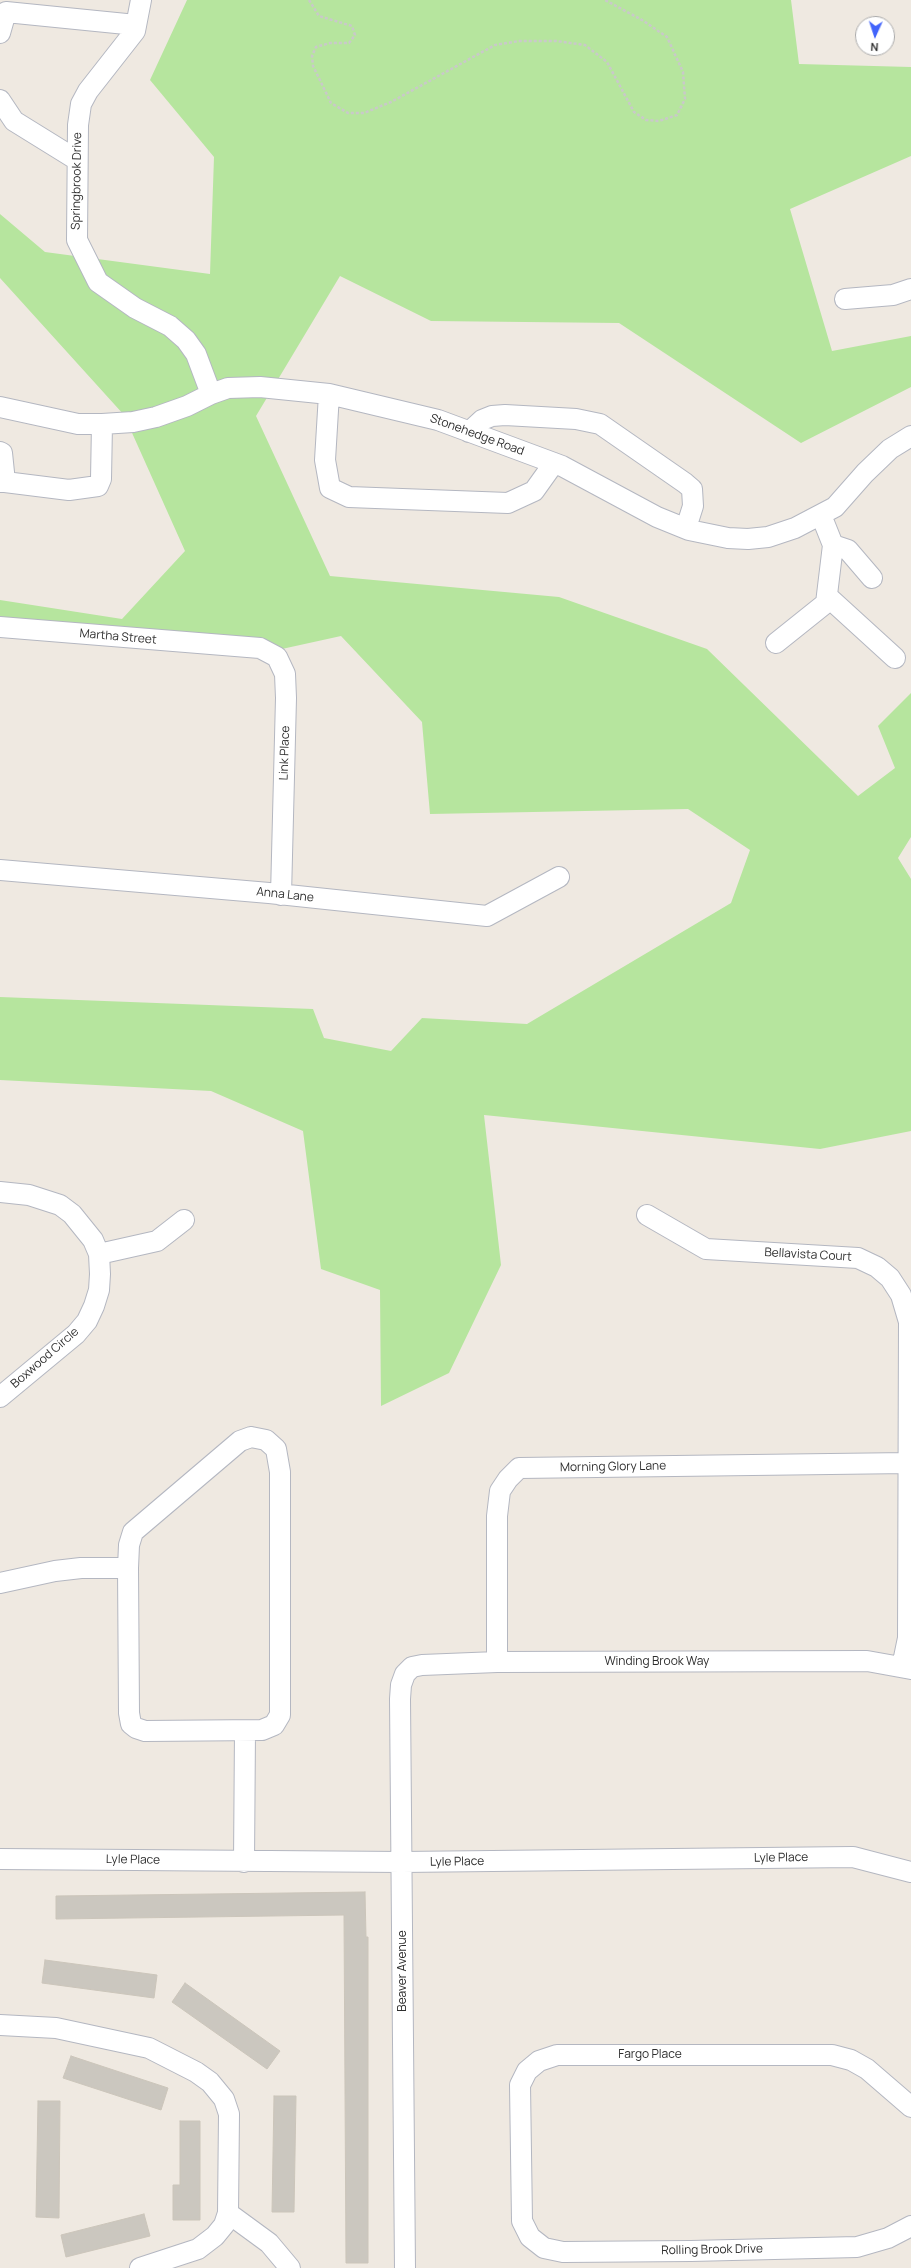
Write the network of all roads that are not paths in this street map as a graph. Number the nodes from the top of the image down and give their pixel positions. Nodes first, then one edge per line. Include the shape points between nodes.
1 (141, 0) edge
2 (136, 25) junction
3 (0, 33) edge
4 (0, 100) edge
5 (77, 160) junction
6 (911, 289) edge
7 (845, 298) dead end
8 (211, 394) junction
9 (329, 394) junction
10 (0, 407) edge
11 (102, 424) junction
12 (469, 432) junction
13 (911, 436) edge
14 (0, 452) edge
15 (554, 463) junction
16 (3, 482) edge
17 (821, 515) junction
18 (686, 528) junction
19 (833, 545) junction
20 (872, 578) dead end
21 (827, 596) junction
22 (0, 627) edge
23 (776, 643) dead end
24 (236, 647) joint
25 (895, 658) dead end
26 (0, 870) edge
27 (559, 877) dead end
28 (281, 895) junction
29 (0, 1192) edge
30 (647, 1215) dead end
31 (184, 1220) dead end
32 (99, 1254) junction
33 (0, 1397) edge
34 (908, 1463) junction
35 (128, 1568) junction
36 (0, 1583) edge
37 (497, 1662) junction
38 (907, 1668) edge
39 (405, 1674) joint
40 (245, 1731) junction
41 (0, 1859) edge
42 (244, 1862) junction
43 (402, 1862) junction
44 (911, 1872) edge
45 (0, 2025) edge
46 (911, 2107) edge
47 (228, 2213) junction
48 (522, 2221) joint
49 (911, 2226) edge
50 (691, 2260) edge
51 (140, 2268) edge
52 (290, 2268) edge
53 (405, 2268) edge

1 - 2 street, Springbrook Drive
2 - 3 street via 6,12
2 - 5 street, Springbrook Drive via 135,31 88,91 81,104
4 - 5 street via 14,121
5 - 8 street, Springbrook Drive via 76,240 88,266 98,282 115,295 170,326 186,340 196,354
6 - 7 street via 893,295
8 - 9 street, Stonehedge Road via 228,388 260,387
8 - 11 street, Stonehedge Road via 156,417 133,422
9 - 12 street, Stonehedge Road via 423,416
9 - 15 street via 326,460 330,488 349,497 508,502 534,491
10 - 11 street, Stonehedge Road via 78,424
11 - 16 street via 101,479 98,486 70,490
12 - 15 street, Stonehedge Road
12 - 18 street via 482,420 505,414 576,419 600,424 692,489 693,506
13 - 17 street, Stonehedge Road via 890,449 835,507
14 - 16 street
15 - 18 street, Stonehedge Road via 656,517
17 - 18 street, Stonehedge Road via 795,528 768,537 728,538
17 - 19 street
19 - 20 street via 848,550
19 - 21 street
21 - 23 street via 826,603
21 - 25 street
22 - 24 street, Martha Street
24 - 28 street, Link Place via 260,648 277,656 285,674
26 - 28 street, Anna Lane
27 - 28 street, Anna Lane via 487,916
29 - 32 street, Boxwood Circle via 29,1195 60,1205 83,1226
30 - 34 street, Bellavista Court via 706,1249 858,1258 877,1267 890,1278 901,1295 909,1322
31 - 32 street via 157,1241
32 - 33 street, Boxwood Circle via 99,1290 87,1321 76,1334
34 - 37 street, Morning Glory Lane via 520,1468 500,1491 497,1516
34 - 38 street, Bellavista Court
35 - 36 street via 62,1570
35 - 40 street via 131,1724 145,1731
35 - 40 street via 129,1545 134,1532 240,1441 251,1437 266,1440 276,1449 280,1472 281,1706 280,1715 274,1725 262,1730
37 - 38 street, Winding Brook Way via 867,1661
37 - 39 street, Winding Brook Way via 422,1664 412,1667
39 - 43 street, Beaver Avenue via 400,1699
40 - 42 street
41 - 42 street, Lyle Place
42 - 43 street, Lyle Place
43 - 44 street, Lyle Place via 853,1857
43 - 53 street, Beaver Avenue
45 - 47 street via 56,2028 149,2048 210,2082 224,2099 229,2114
46 - 48 street, Fargo Place via 867,2069 851,2060 832,2055 556,2055 539,2061 527,2071 520,2085
47 - 51 street via 224,2225 215,2236 198,2249
47 - 52 street via 269,2243
48 - 50 street, Rolling Brook Drive via 530,2237 544,2248 563,2252
49 - 50 street, Rolling Brook Drive via 888,2238 857,2247

